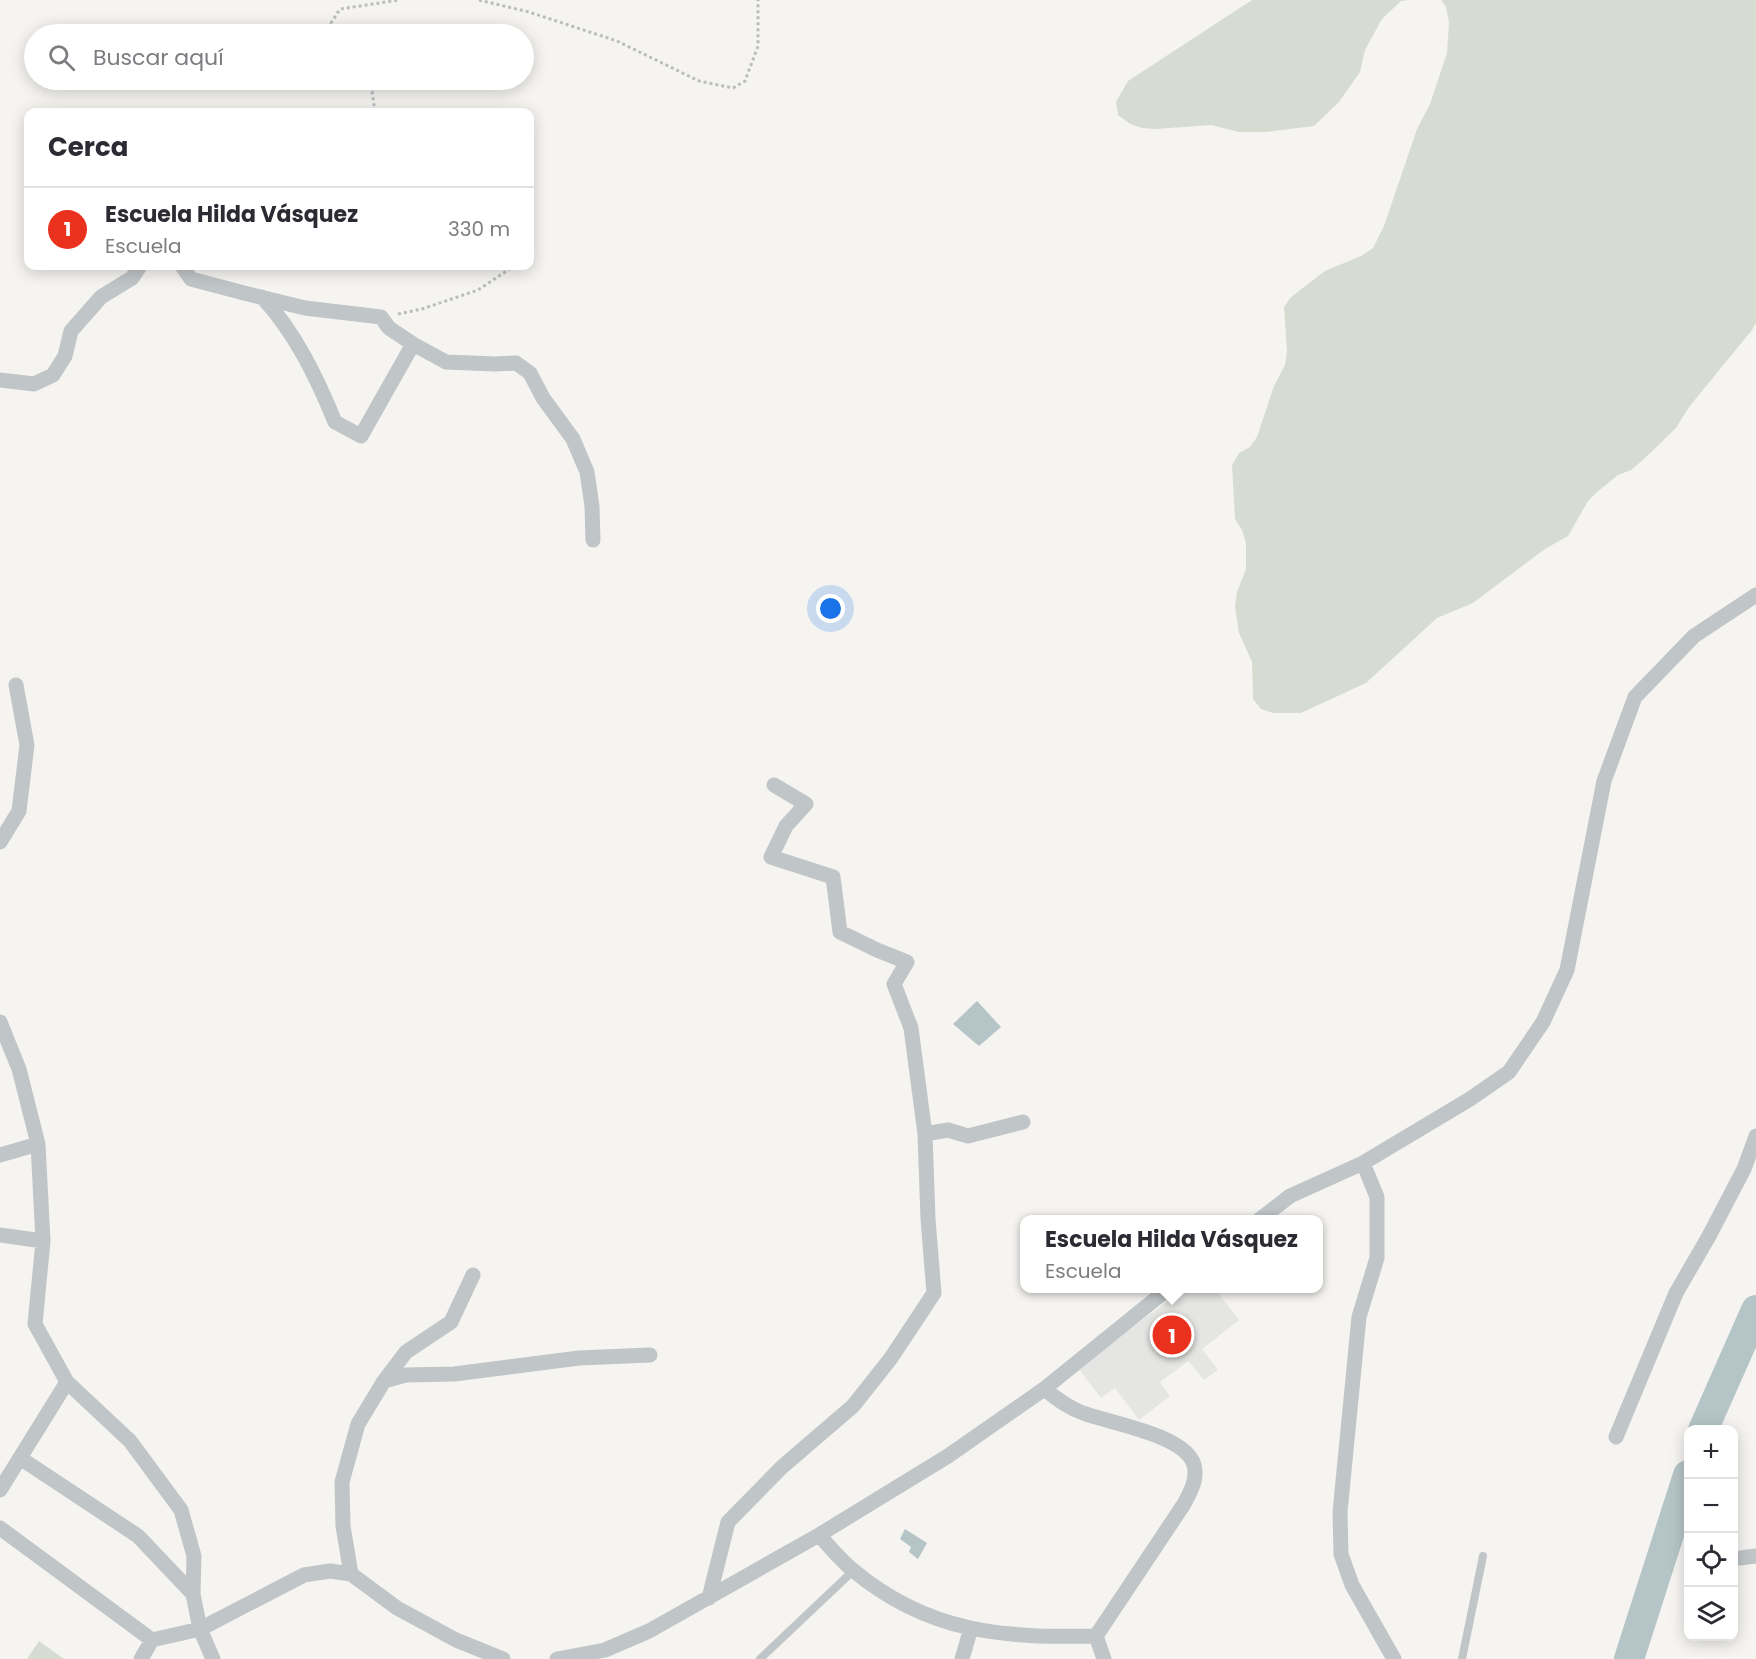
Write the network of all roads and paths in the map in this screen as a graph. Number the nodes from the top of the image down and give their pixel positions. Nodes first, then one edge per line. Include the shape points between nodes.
1 (399, 0) edge
2 (479, 0) edge
3 (758, 0) edge
4 (332, 24) edge
5 (372, 90) edge
6 (374, 108) edge
7 (137, 270) edge
8 (185, 270) edge
9 (508, 270) edge
10 (262, 297) junction
11 (381, 317) junction
12 (412, 344) junction
13 (0, 380) edge
14 (593, 540) dead end
15 (1756, 595) edge
16 (16, 685) dead end
17 (774, 784) dead end
18 (0, 842) edge
19 (0, 1022) edge
20 (1023, 1122) dead end
21 (925, 1134) junction
22 (1756, 1136) edge
23 (38, 1144) junction
24 (0, 1155) edge
25 (1363, 1163) junction
26 (1265, 1215) edge
27 (0, 1235) edge
28 (44, 1242) junction
29 (473, 1275) dead end
30 (1163, 1293) edge
31 (650, 1355) dead end
32 (384, 1381) junction
33 (67, 1382) junction
34 (1044, 1389) junction
35 (1616, 1437) dead end
36 (20, 1458) junction
37 (0, 1490) edge
38 (0, 1528) edge
39 (819, 1535) junction
40 (1484, 1556) dead end
41 (1756, 1556) edge
42 (1740, 1558) dead end
43 (853, 1571) junction
44 (351, 1574) junction
45 (193, 1594) junction
46 (709, 1598) junction
47 (971, 1628) junction
48 (200, 1629) junction
49 (1096, 1636) junction
50 (152, 1640) junction
51 (141, 1659) edge
52 (213, 1659) edge
53 (503, 1659) edge
54 (556, 1659) edge
55 (760, 1659) edge
56 (962, 1659) edge
57 (1104, 1659) edge
58 (1394, 1659) edge
59 (1462, 1659) edge

1 - 4 path via 340,9
2 - 3 path via 617,41 699,81 733,88 745,81 758,46
5 - 6 path
7 - 13 street via 132,278 100,297 71,331 65,356 53,375 34,384
8 - 10 street via 191,279
9 - 11 path via 478,290 422,309
10 - 11 street via 305,308
10 - 12 street via 279,316 319,384 334,422 361,435
11 - 12 street via 389,328
12 - 14 street via 446,362 516,363 530,373 573,439 587,472
15 - 25 street via 1694,636 1635,697 1605,781 1568,970 1543,1022 1509,1072
16 - 18 street via 27,746 19,811
17 - 21 street via 806,804 786,826 771,857 833,877 840,932 907,962 894,984 911,1028
19 - 23 street via 19,1069
20 - 21 street via 968,1136 948,1130
21 - 46 street via 934,1293 891,1359 853,1406 782,1467 728,1522
22 - 35 street via 1744,1169 1676,1293
23 - 24 street
23 - 28 street
25 - 26 street via 1290,1196
25 - 58 street via 1377,1197 1377,1258 1357,1328 1340,1512 1341,1554 1353,1585
27 - 28 street
28 - 33 street via 36,1324
29 - 32 street via 451,1322 406,1352
30 - 34 street
31 - 32 street via 579,1358 454,1374 406,1375
32 - 44 street via 358,1424 342,1482 343,1526
33 - 36 street
33 - 45 street via 130,1441 181,1510 194,1556
34 - 39 street via 948,1456
34 - 49 street via 1081,1412 1158,1436 1187,1453 1194,1464 1195,1481 1184,1504
36 - 37 street
36 - 45 street via 138,1536
38 - 50 street
39 - 43 street
39 - 46 street
40 - 59 lane
41 - 42 street
43 - 47 street via 900,1603 934,1619
43 - 55 lane
44 - 48 street via 330,1571 304,1575
44 - 53 street via 397,1608 456,1640
45 - 48 street
46 - 54 street via 606,1650
47 - 49 street via 1039,1637
47 - 56 street
48 - 50 street
48 - 52 street
49 - 57 street
50 - 51 street

